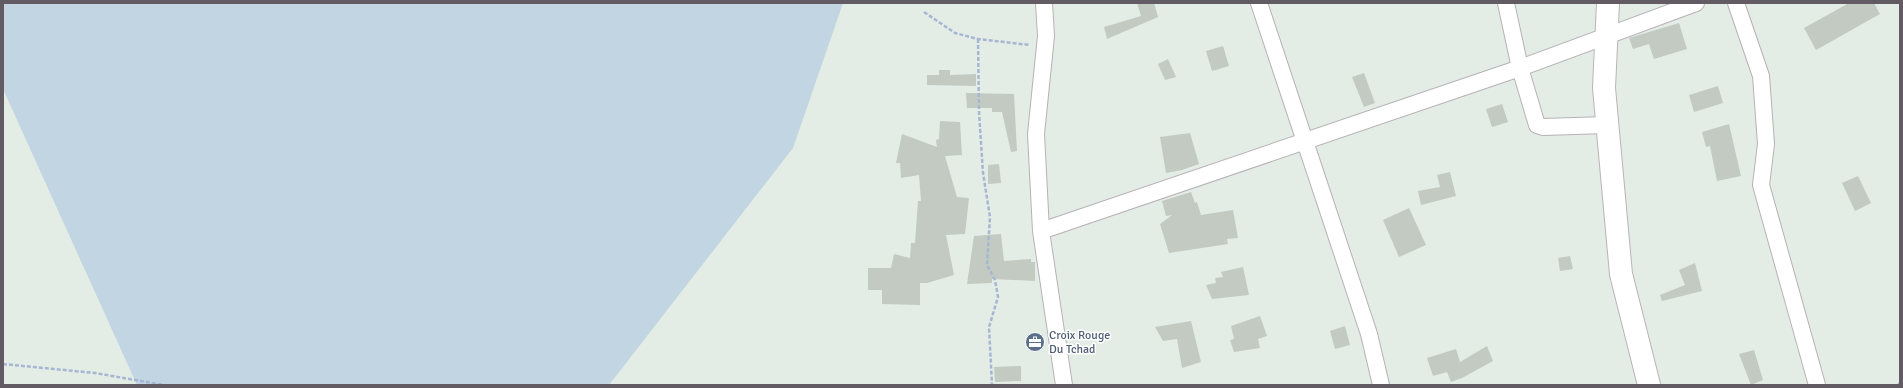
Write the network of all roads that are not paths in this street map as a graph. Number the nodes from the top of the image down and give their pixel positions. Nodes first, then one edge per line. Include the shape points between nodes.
1 (1044, 3) edge
2 (1259, 3) edge
3 (1506, 3) edge
4 (1608, 3) edge
5 (1696, 3) edge
6 (1736, 3) edge
7 (1606, 36) junction
8 (1520, 68) junction
9 (1607, 125) junction
10 (1305, 140) junction
11 (1041, 232) junction
12 (1064, 385) edge
13 (1381, 385) edge
14 (1650, 385) edge
15 (1817, 385) edge

1 - 11 street via 1045,47 1036,134
2 - 10 street
3 - 8 street
4 - 7 main road
5 - 7 street
6 - 15 street via 1761,76 1766,144 1761,185
7 - 8 street
7 - 9 main road via 1604,88
8 - 9 street via 1537,125
8 - 10 street
9 - 14 main road via 1621,274
10 - 11 street
10 - 13 street via 1369,334
11 - 12 street

